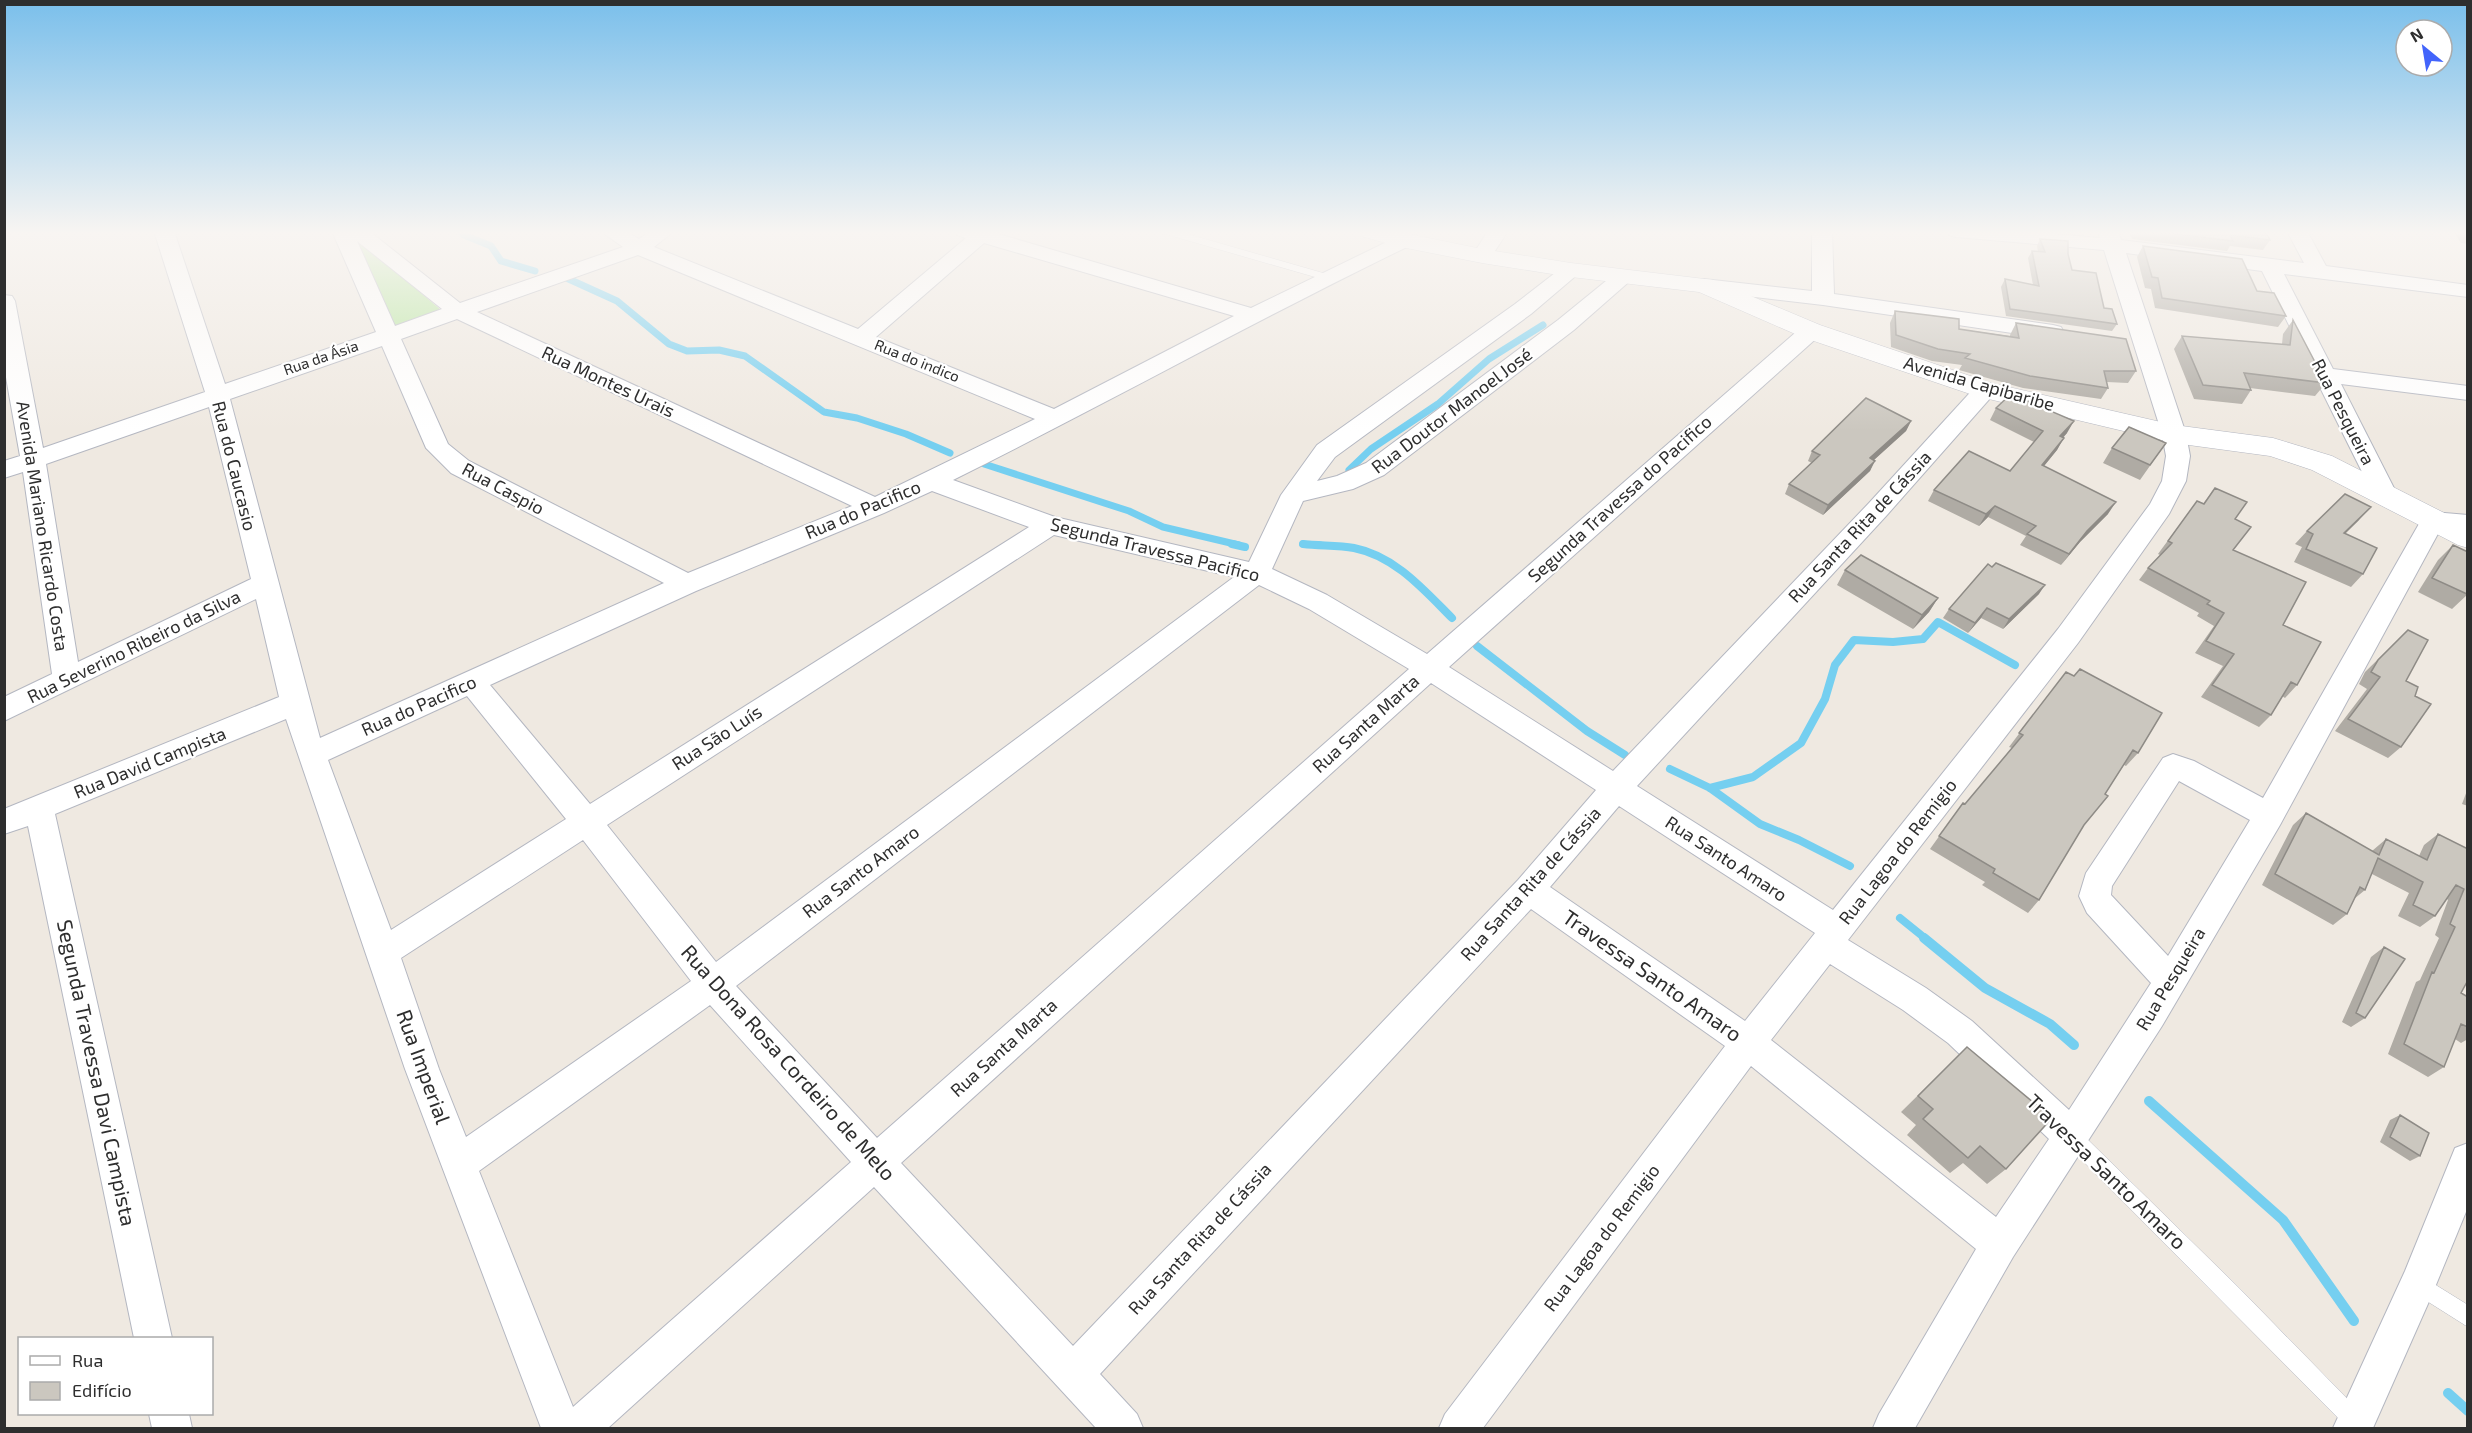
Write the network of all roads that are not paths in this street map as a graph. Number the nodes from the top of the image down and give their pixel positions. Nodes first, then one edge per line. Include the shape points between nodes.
1 (186, 298) edge
2 (372, 298) edge
3 (441, 298) edge
4 (495, 298) edge
5 (762, 298) edge
6 (905, 298) edge
7 (1195, 298) edge
8 (1286, 298) edge
9 (1537, 298) edge
10 (1599, 298) edge
11 (1734, 298) edge
12 (1813, 298) edge
13 (2129, 298) edge
14 (2286, 298) edge
15 (1823, 299) joint
16 (4, 302) edge
17 (1523, 309) junction
18 (457, 311) junction
19 (1253, 315) junction
20 (1566, 326) junction
21 (1811, 331) junction
22 (389, 335) junction
23 (2075, 335) edge
24 (861, 338) junction
25 (2121, 341) edge
26 (2144, 345) junction
27 (2324, 375) junction
28 (1985, 390) junction
29 (2468, 393) edge
30 (217, 394) junction
31 (1057, 419) junction
32 (2174, 434) junction
33 (33, 460) junction
34 (4, 470) edge
35 (930, 481) junction
36 (2385, 494) junction
37 (1293, 495) junction
38 (875, 507) junction
39 (2433, 521) junction
40 (2468, 524) edge
41 (1050, 525) junction
42 (2468, 538) edge
43 (1257, 573) junction
44 (264, 584) junction
45 (687, 584) junction
46 (1429, 668) junction
47 (67, 679) junction
48 (472, 682) junction
49 (295, 703) junction
50 (4, 710) edge
51 (311, 754) junction
52 (1616, 788) junction
53 (39, 808) junction
54 (2269, 816) junction
55 (4, 822) edge
56 (586, 822) junction
57 (1529, 890) junction
58 (1832, 937) junction
59 (383, 952) junction
60 (2170, 981) junction
61 (713, 984) junction
62 (1748, 1043) junction
63 (2072, 1137) junction
64 (2468, 1161) edge
65 (460, 1163) junction
66 (876, 1163) junction
67 (2000, 1244) junction
68 (2418, 1284) junction
69 (2468, 1317) edge
70 (153, 1337) edge
71 (1073, 1374) junction
72 (2357, 1426) edge
73 (561, 1428) edge
74 (579, 1428) edge
75 (1123, 1428) edge
76 (1459, 1428) edge
77 (1893, 1428) edge

1 - 30 street, Rua do Caucasio
2 - 22 street, Rua Caspio
3 - 18 street, Rua Montes Urais
4 - 18 street, Rua da Ásia
5 - 24 street, Rua do indico
6 - 24 street
7 - 19 street
8 - 19 street, Rua do Pacifico
9 - 17 street
10 - 20 street, Rua Doutor Manoel José
11 - 21 street, Avenida Capibaribe
12 - 15 street
13 - 26 street, Rua Lagoa do Remigio
14 - 27 street, Rua Pesqueira
15 - 23 street
16 - 33 street, Avenida Mariano Ricardo Costa
17 - 20 street
17 - 37 street via 1326,452
18 - 22 street, Rua da Ásia
18 - 38 street, Rua Montes Urais
19 - 31 street, Rua do Pacifico
20 - 37 street, Rua Doutor Manoel José via 1375,470 1333,486
21 - 28 street, Avenida Capibaribe
21 - 46 street, Segunda Travessa do Pacifico
22 - 30 street, Rua da Ásia
22 - 45 street, Rua Caspio via 438,448 460,467
24 - 31 street, Rua do indico
25 - 26 street
26 - 32 street, Rua Lagoa do Remigio
27 - 29 street
27 - 36 street, Rua Pesqueira
28 - 32 street, Avenida Capibaribe
28 - 52 street, Rua Santa Rita de Cássia
30 - 33 street, Rua da Ásia
30 - 44 street, Rua do Caucasio
31 - 35 street, Rua do Pacifico
32 - 36 street, Avenida Capibaribe via 2273,447 2322,463
32 - 58 street, Rua Lagoa do Remigio via 2178,456 2174,481 2160,508 2068,636
33 - 34 street, Rua da Ásia
33 - 47 street, Avenida Mariano Ricardo Costa
35 - 38 street, Rua do Pacifico
35 - 41 street, Segunda Travessa Pacifico
36 - 39 street, Avenida Capibaribe
37 - 43 street
38 - 45 street, Rua do Pacifico
39 - 40 street
39 - 42 street, Avenida Capibaribe
39 - 54 street, Rua Pesqueira
41 - 43 street, Segunda Travessa Pacifico
41 - 56 street, Rua São Luís
43 - 46 street, Segunda Travessa Pacifico via 1318,603
43 - 61 street, Rua Santo Amaro
44 - 47 street, Rua Severino Ribeiro da Silva
44 - 49 street, Rua do Caucasio
45 - 48 street, Rua do Pacifico
46 - 52 street, Segunda Travessa Pacifico
46 - 66 street, Rua Santa Marta
47 - 50 street, Rua Severino Ribeiro da Silva
48 - 51 street, Rua do Pacifico
48 - 56 street, Rua Dona Rosa Cordeiro de Melo
49 - 51 street, Rua Imperial
49 - 53 street, Rua David Campista
51 - 59 street, Rua Imperial
52 - 57 street, Rua Santa Rita de Cássia
52 - 58 street, Rua Santo Amaro
53 - 55 street, Rua David Campista
53 - 70 street, Segunda Travessa Davi Campista
54 - 60 street, Rua Pesqueira
54 - 60 street via 2173,765 2097,884 2098,903
56 - 59 street, Rua São Luís
56 - 61 street, Rua Dona Rosa Cordeiro de Melo
57 - 62 street, Travessa Santo Amaro
57 - 71 street, Rua Santa Rita de Cássia
58 - 62 street, Rua Lagoa do Remigio
58 - 63 street, Travessa Santo Amaro via 1945,1020
59 - 65 street, Rua Imperial via 422,1069
60 - 63 street, Rua Pesqueira
61 - 65 street, Rua Santo Amaro
61 - 66 street, Rua Dona Rosa Cordeiro de Melo
62 - 67 street, Travessa Santo Amaro
62 - 76 street, Rua Lagoa do Remigio
63 - 67 street, Rua Pesqueira
63 - 72 lane, Travessa Santo Amaro
64 - 68 street
65 - 73 street, Rua Imperial
66 - 71 street, Rua Dona Rosa Cordeiro de Melo
66 - 74 street, Rua Santa Marta
67 - 77 street, Rua Pesqueira
68 - 69 lane
68 - 72 street
71 - 75 street, Rua Dona Rosa Cordeiro de Melo

